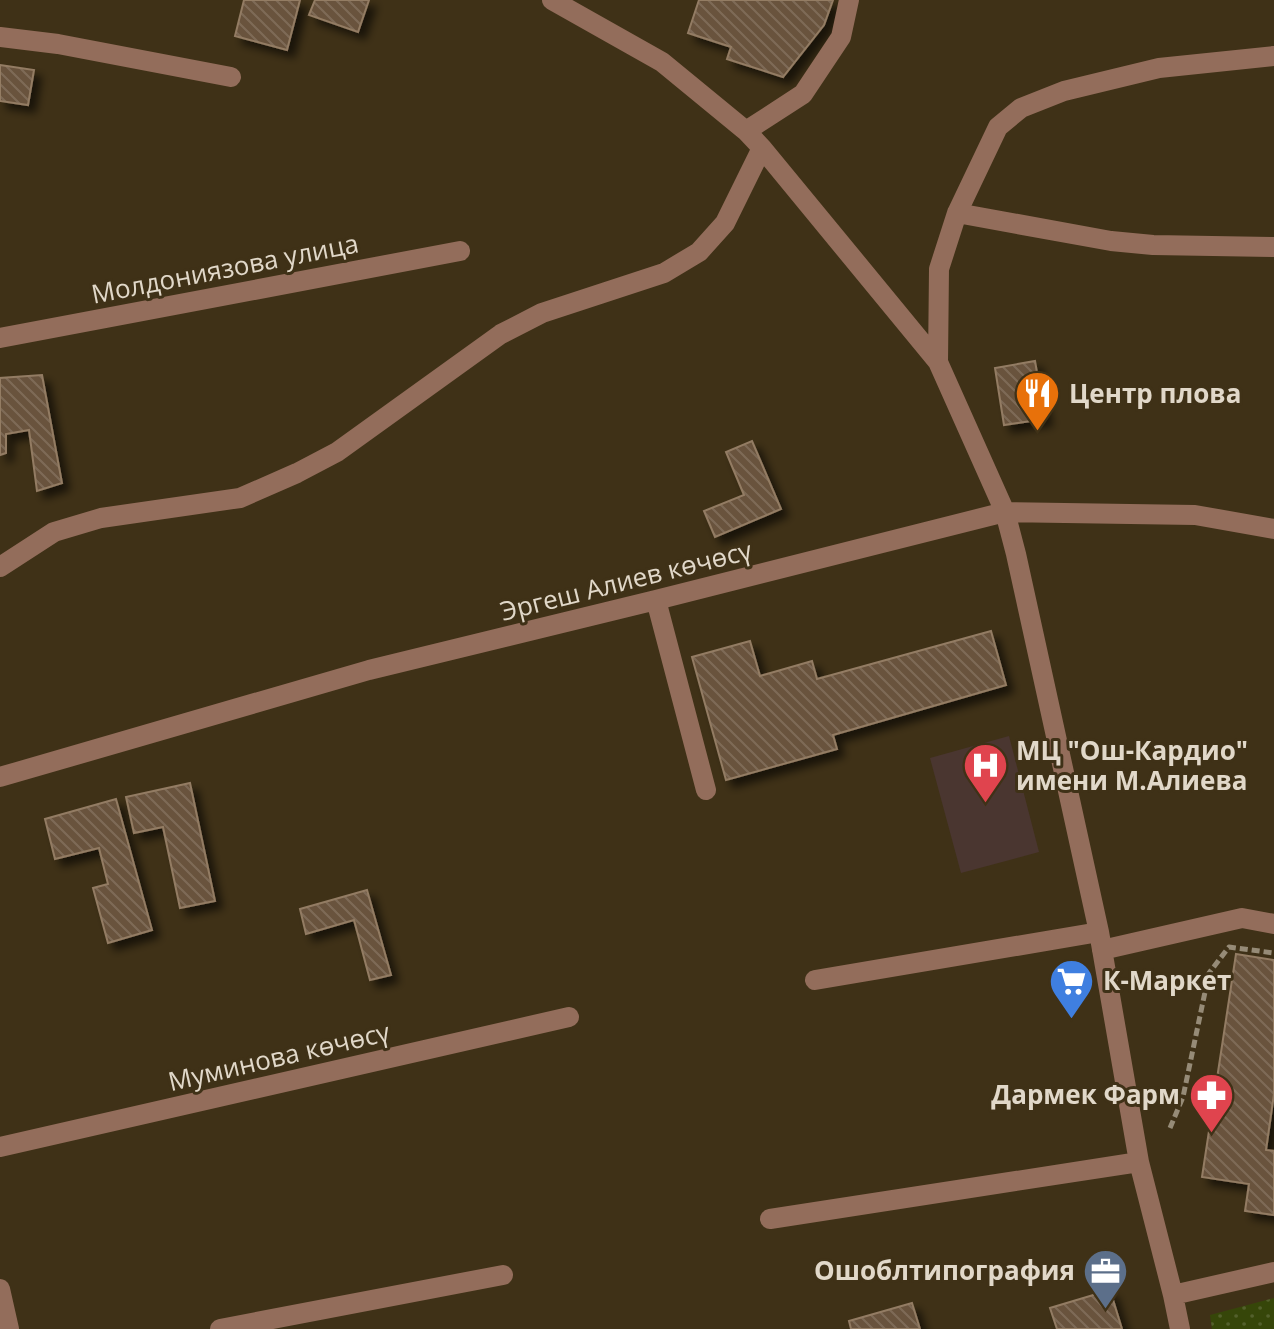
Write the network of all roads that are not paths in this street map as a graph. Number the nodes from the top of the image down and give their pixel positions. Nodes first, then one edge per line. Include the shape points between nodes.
1 (552, 0) edge
2 (849, 0) edge
3 (0, 37) edge
4 (1274, 56) edge
5 (231, 77) dead end
6 (746, 131) junction
7 (762, 148) junction
8 (957, 213) junction
9 (1274, 247) edge
10 (460, 251) dead end
11 (0, 338) edge
12 (938, 362) junction
13 (1005, 512) junction
14 (1274, 529) edge
15 (0, 567) edge
16 (656, 600) junction
17 (0, 777) edge
18 (706, 790) dead end
19 (1274, 924) edge
20 (1101, 941) junction
21 (815, 980) dead end
22 (569, 1017) dead end
23 (0, 1147) edge
24 (1139, 1162) junction
25 (770, 1219) dead end
26 (1274, 1272) edge
27 (503, 1275) dead end
28 (0, 1289) edge
29 (1173, 1295) junction
30 (9, 1329) edge
31 (220, 1329) edge
32 (1180, 1329) edge

1 - 6 street via 662,62
2 - 6 street via 841,37 803,94
3 - 5 street
4 - 8 street via 1159,68 1064,91 1021,108 998,127
6 - 7 street
7 - 12 street
7 - 15 street via 725,223 699,252 664,273 542,313 501,334 337,452 297,473 240,498 101,518 54,532
8 - 9 street via 1111,241
8 - 12 street via 939,269
10 - 11 street, Молдониязова улица
12 - 13 street
13 - 14 street, Эргеш Алиев көчөсү via 1195,515
13 - 16 street, Эргеш Алиев көчөсү
13 - 20 street
16 - 17 street, Эргеш Алиев көчөсү via 369,670
16 - 18 street
19 - 20 street via 1242,918
20 - 21 street
20 - 24 street
22 - 23 street, Муминова көчөсү
24 - 25 street
24 - 29 street
26 - 29 street
27 - 31 street
28 - 30 street
29 - 32 street

